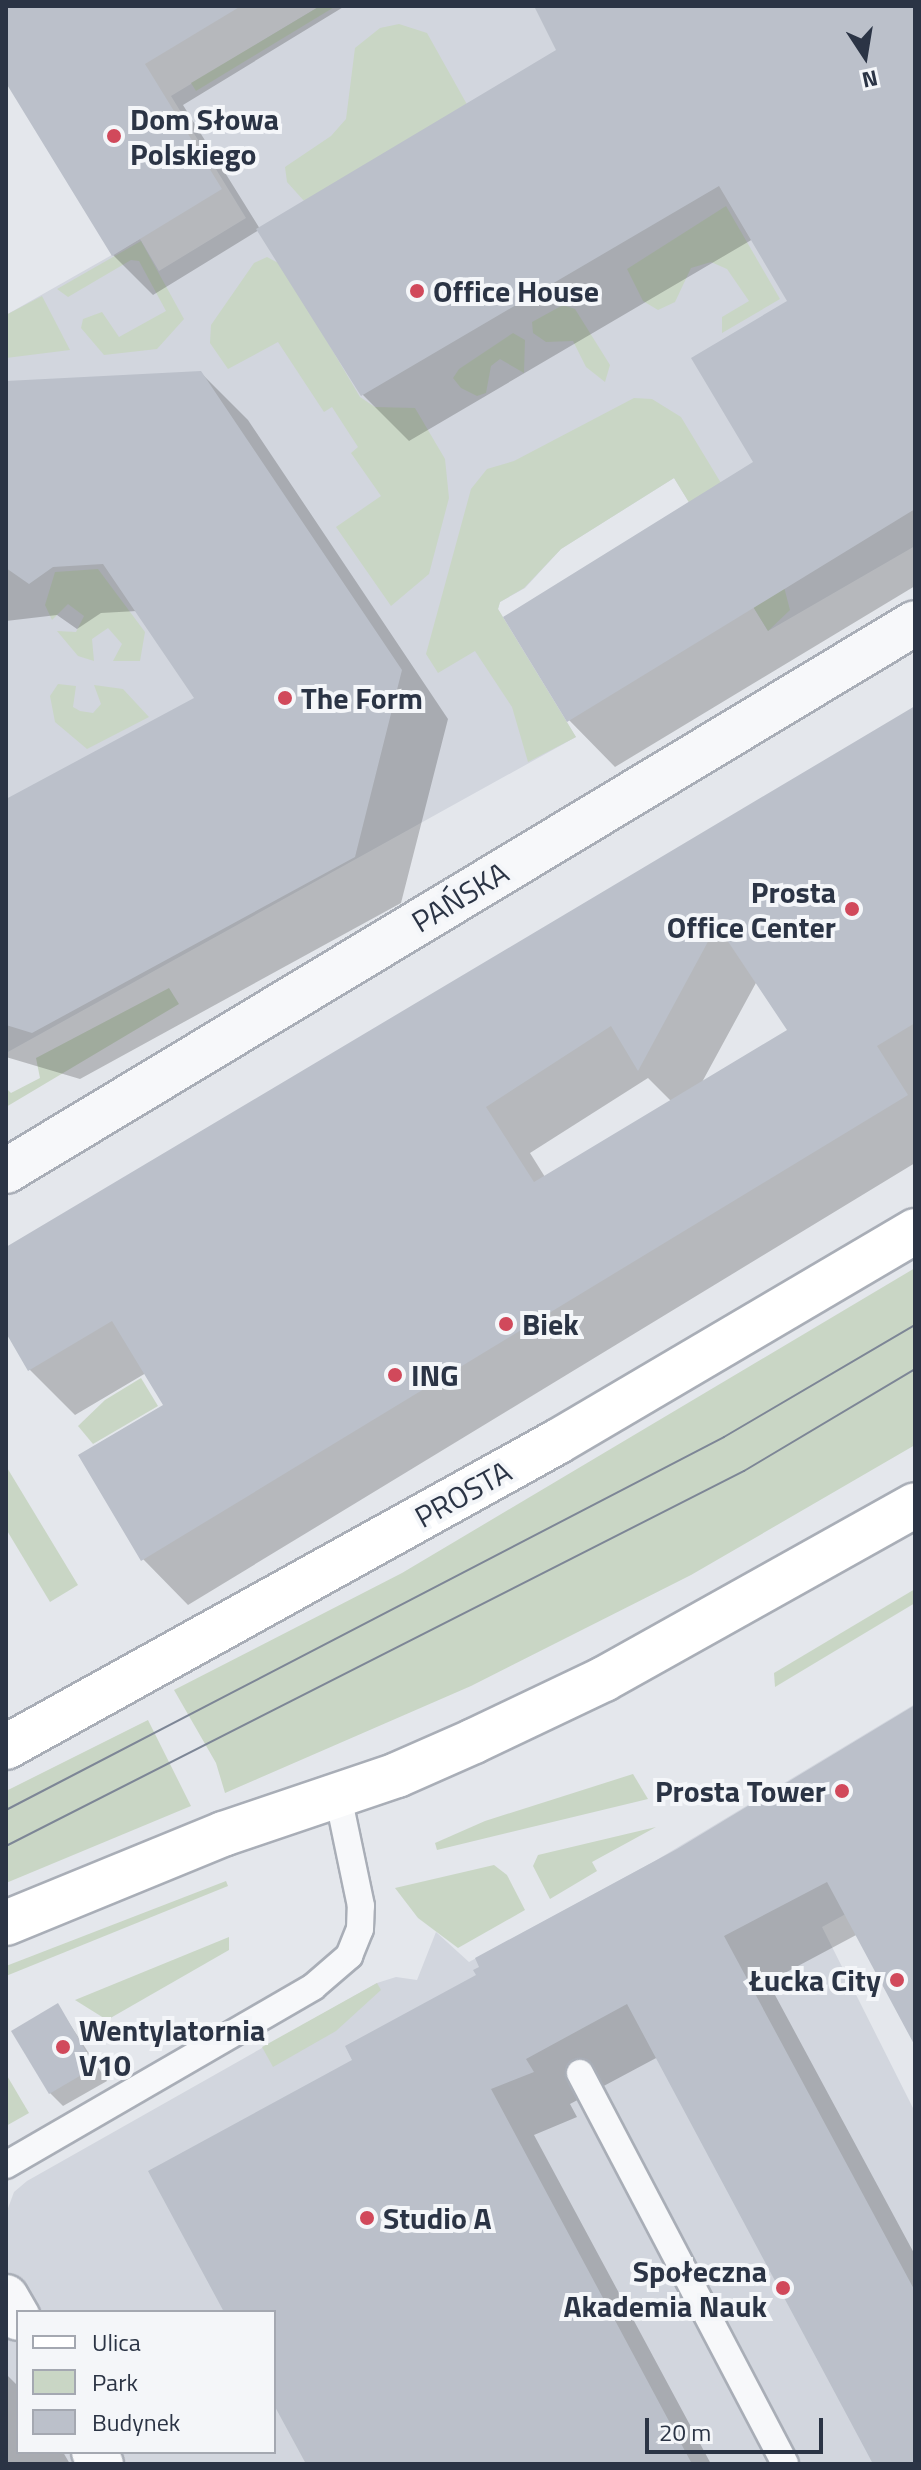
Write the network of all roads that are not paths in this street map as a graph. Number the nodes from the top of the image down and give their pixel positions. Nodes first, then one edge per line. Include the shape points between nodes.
1 (915, 623) edge
2 (6, 1171) edge
3 (915, 1231) edge
4 (915, 1505) edge
5 (6, 1747) edge
6 (338, 1796) junction
7 (6, 1923) edge
8 (580, 2073) dead end
9 (6, 2165) edge
10 (6, 2297) edge
11 (16, 2314) edge
12 (785, 2464) edge

1 - 2 street, PAŃSKA
3 - 5 main road, PROSTA via 557,1442
4 - 6 main road via 604,1679 474,1741
6 - 7 main road via 223,1834
6 - 9 lane via 361,1906 360,1929 349,1956 313,1987
8 - 12 lane
10 - 11 street

